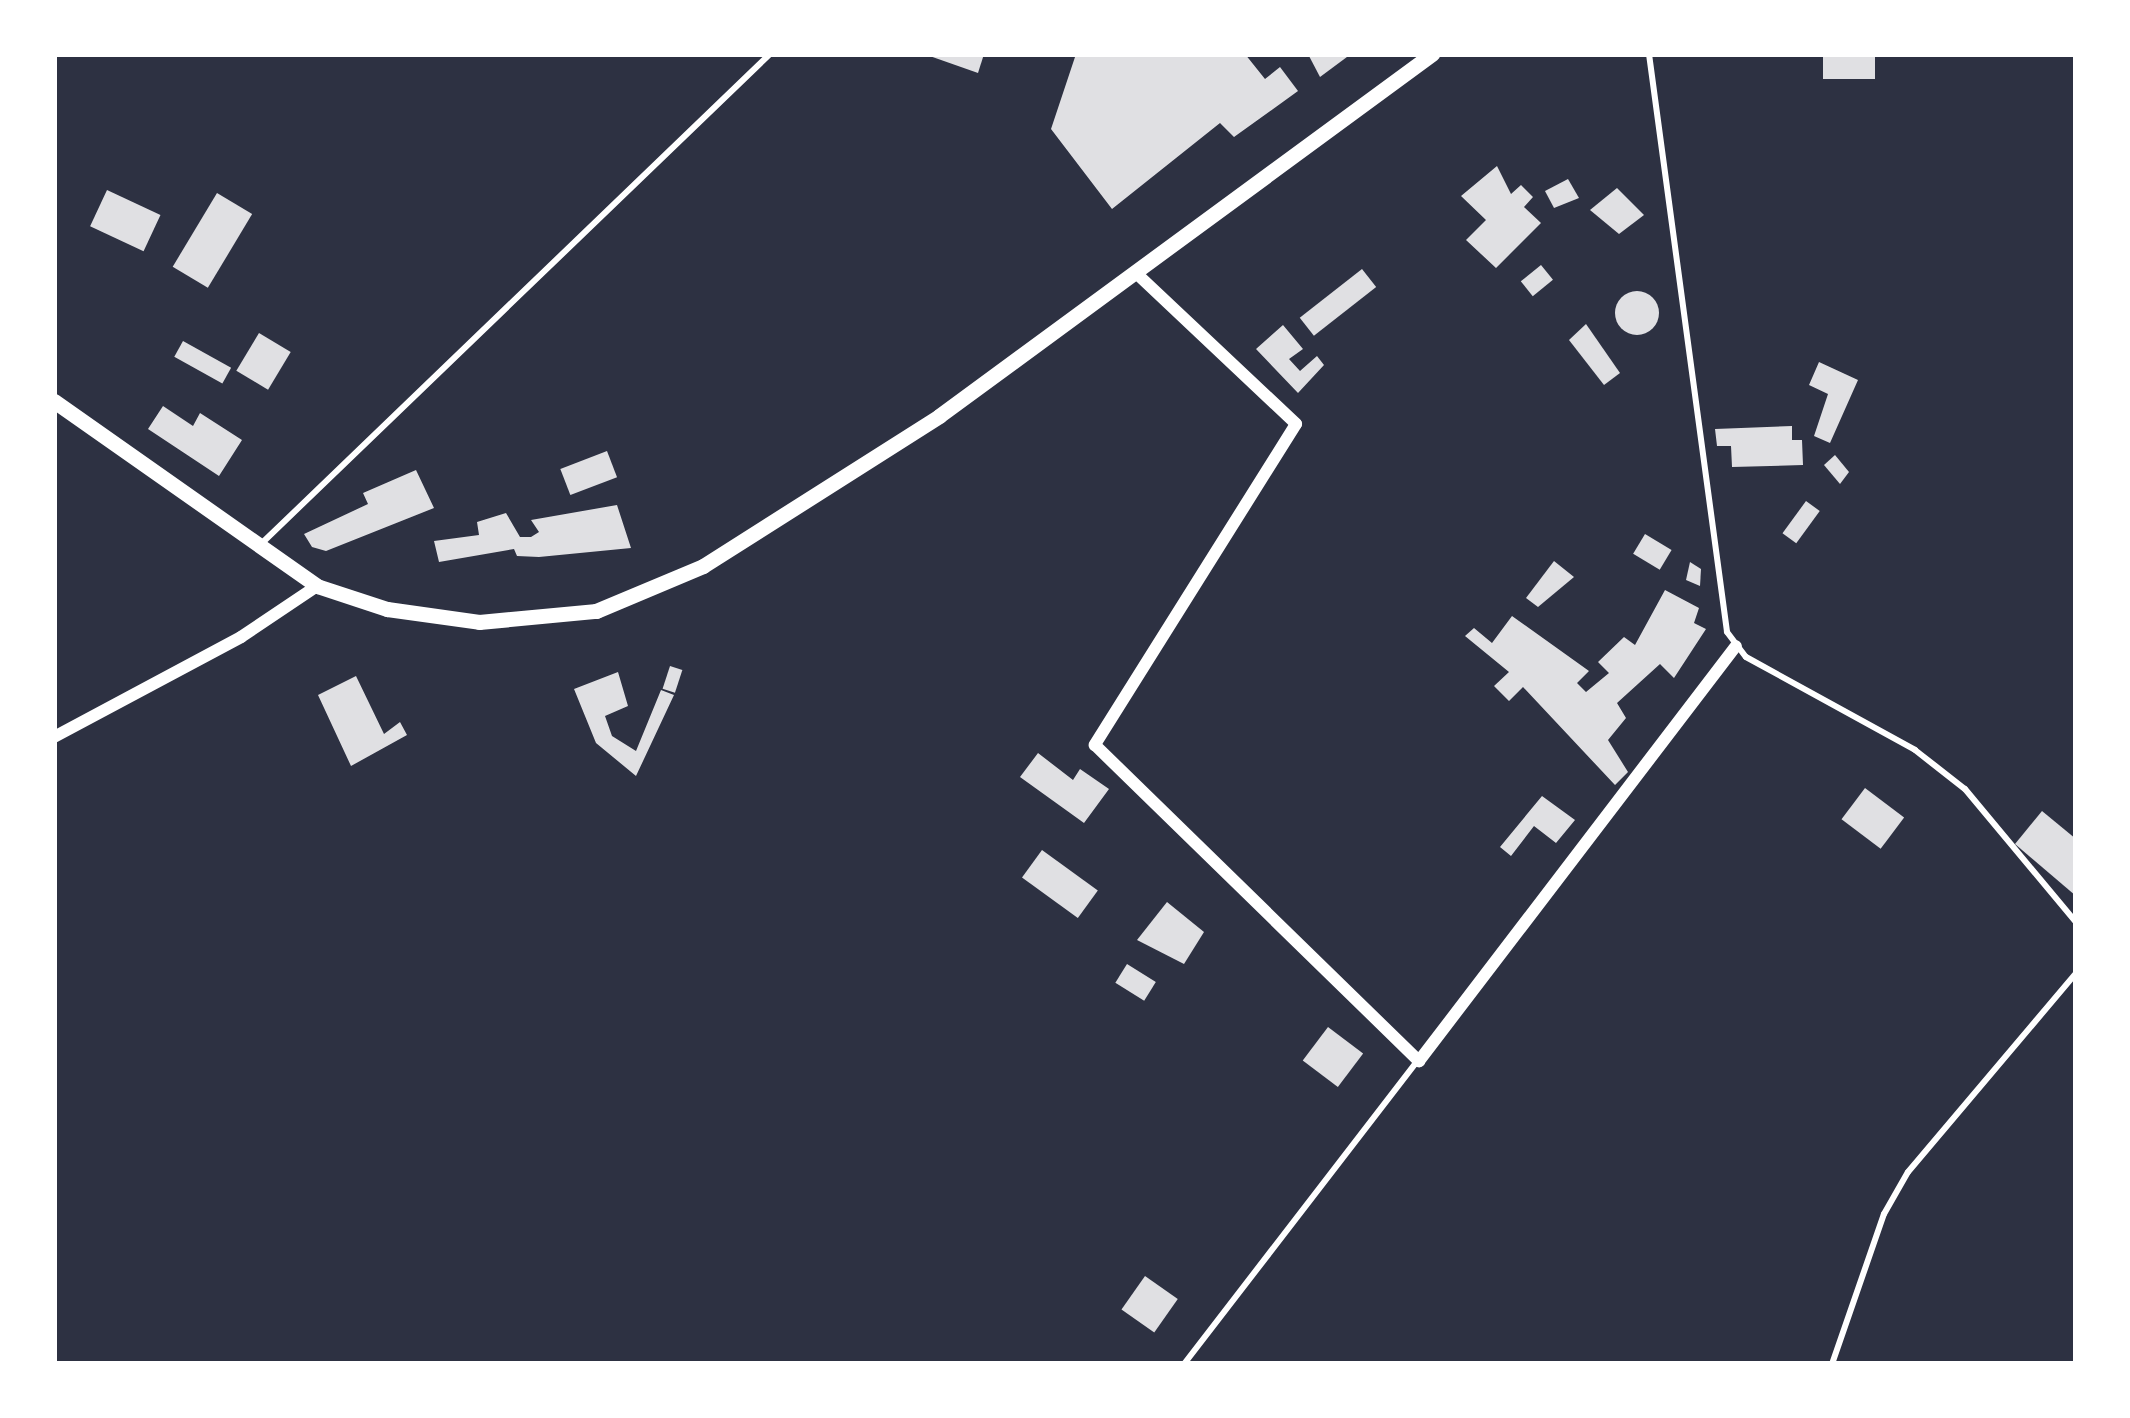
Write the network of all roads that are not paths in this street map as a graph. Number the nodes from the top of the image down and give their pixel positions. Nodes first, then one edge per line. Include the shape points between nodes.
1 (770, 54) edge
2 (1432, 54) edge
3 (1649, 54) edge
4 (1136, 273) junction
5 (54, 401) edge
6 (255, 550) junction
7 (317, 586) junction
8 (1736, 646) junction
9 (54, 737) edge
10 (2076, 922) edge
11 (2076, 973) edge
12 (1419, 1060) junction
13 (1184, 1364) edge
14 (1832, 1364) edge

1 - 6 lane
2 - 4 street
3 - 8 lane via 1727,632
4 - 7 street via 834,486 650,593 560,617 479,622 387,609
4 - 12 street via 1296,424 1095,745
5 - 6 street
6 - 7 street
7 - 9 street via 241,637
8 - 10 lane via 1966,789
8 - 12 street
11 - 14 lane via 1908,1172 1884,1214
12 - 13 lane

